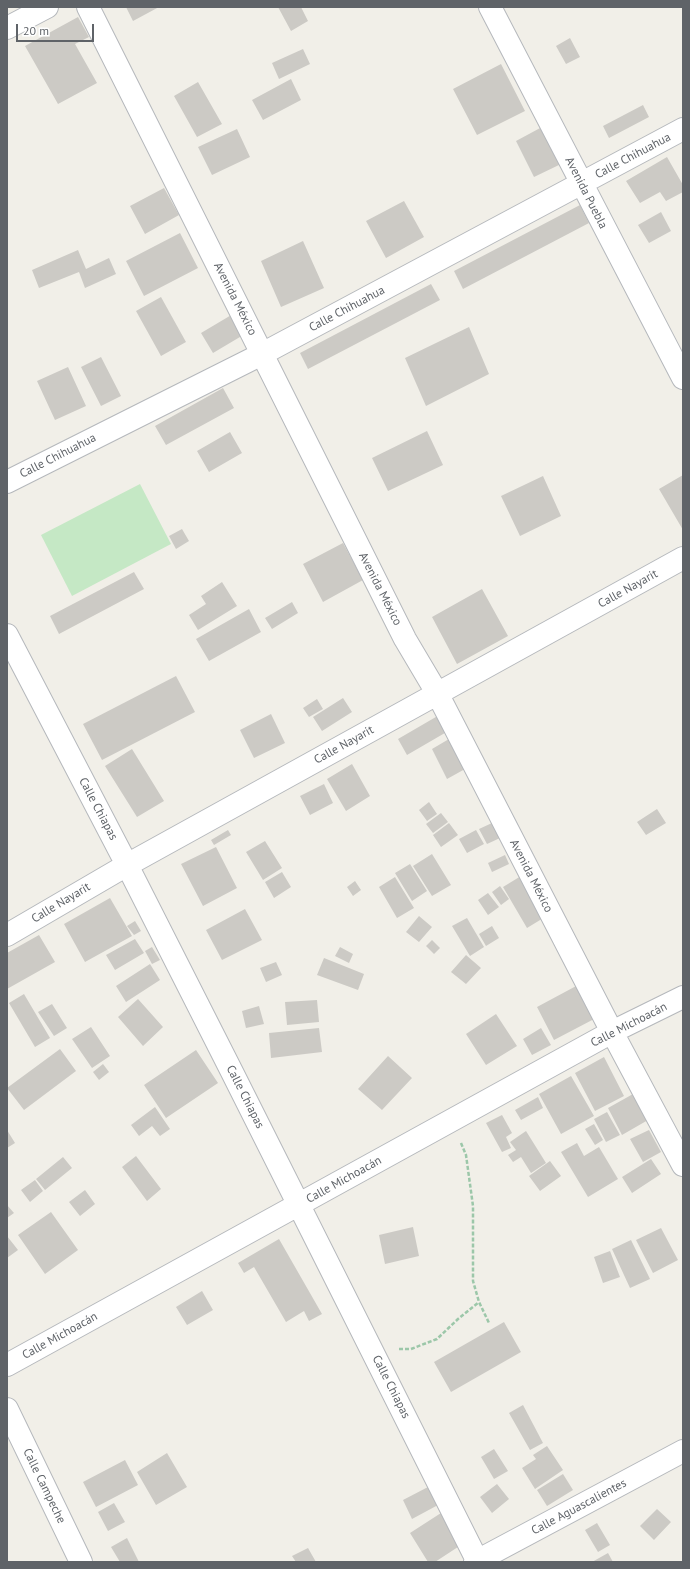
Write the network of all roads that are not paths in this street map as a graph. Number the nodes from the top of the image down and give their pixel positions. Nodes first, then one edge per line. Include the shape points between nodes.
1 (47, 7) edge
2 (88, 7) edge
3 (490, 7) edge
4 (7, 28) edge
5 (683, 130) edge
6 (581, 184) junction
7 (262, 354) junction
8 (683, 378) edge
9 (7, 482) edge
10 (683, 558) edge
11 (7, 635) edge
12 (437, 694) junction
13 (127, 865) junction
14 (7, 935) edge
15 (683, 997) edge
16 (612, 1032) junction
17 (683, 1165) edge
18 (299, 1204) junction
19 (7, 1365) edge
20 (7, 1409) edge
21 (683, 1451) edge
22 (81, 1562) edge
23 (477, 1562) edge

1 - 4 street
2 - 7 street, Avenida México
3 - 6 street, Avenida Puebla
5 - 6 street, Calle Chihuahua
6 - 7 street, Calle Chihuahua
6 - 8 street, Avenida Puebla
7 - 9 street, Calle Chihuahua
7 - 12 street, Avenida México via 405,639
10 - 12 street, Calle Nayarit
11 - 13 street, Calle Chiapas
12 - 13 street, Calle Nayarit
12 - 16 street, Avenida México
13 - 14 street, Calle Nayarit
13 - 18 street, Calle Chiapas
15 - 16 street, Calle Michoacán
16 - 17 street, Avenida México
16 - 18 street, Calle Michoacán
18 - 19 street, Calle Michoacán
18 - 23 street, Calle Chiapas
20 - 22 street, Calle Campeche
21 - 23 street, Calle Aguascalientes

